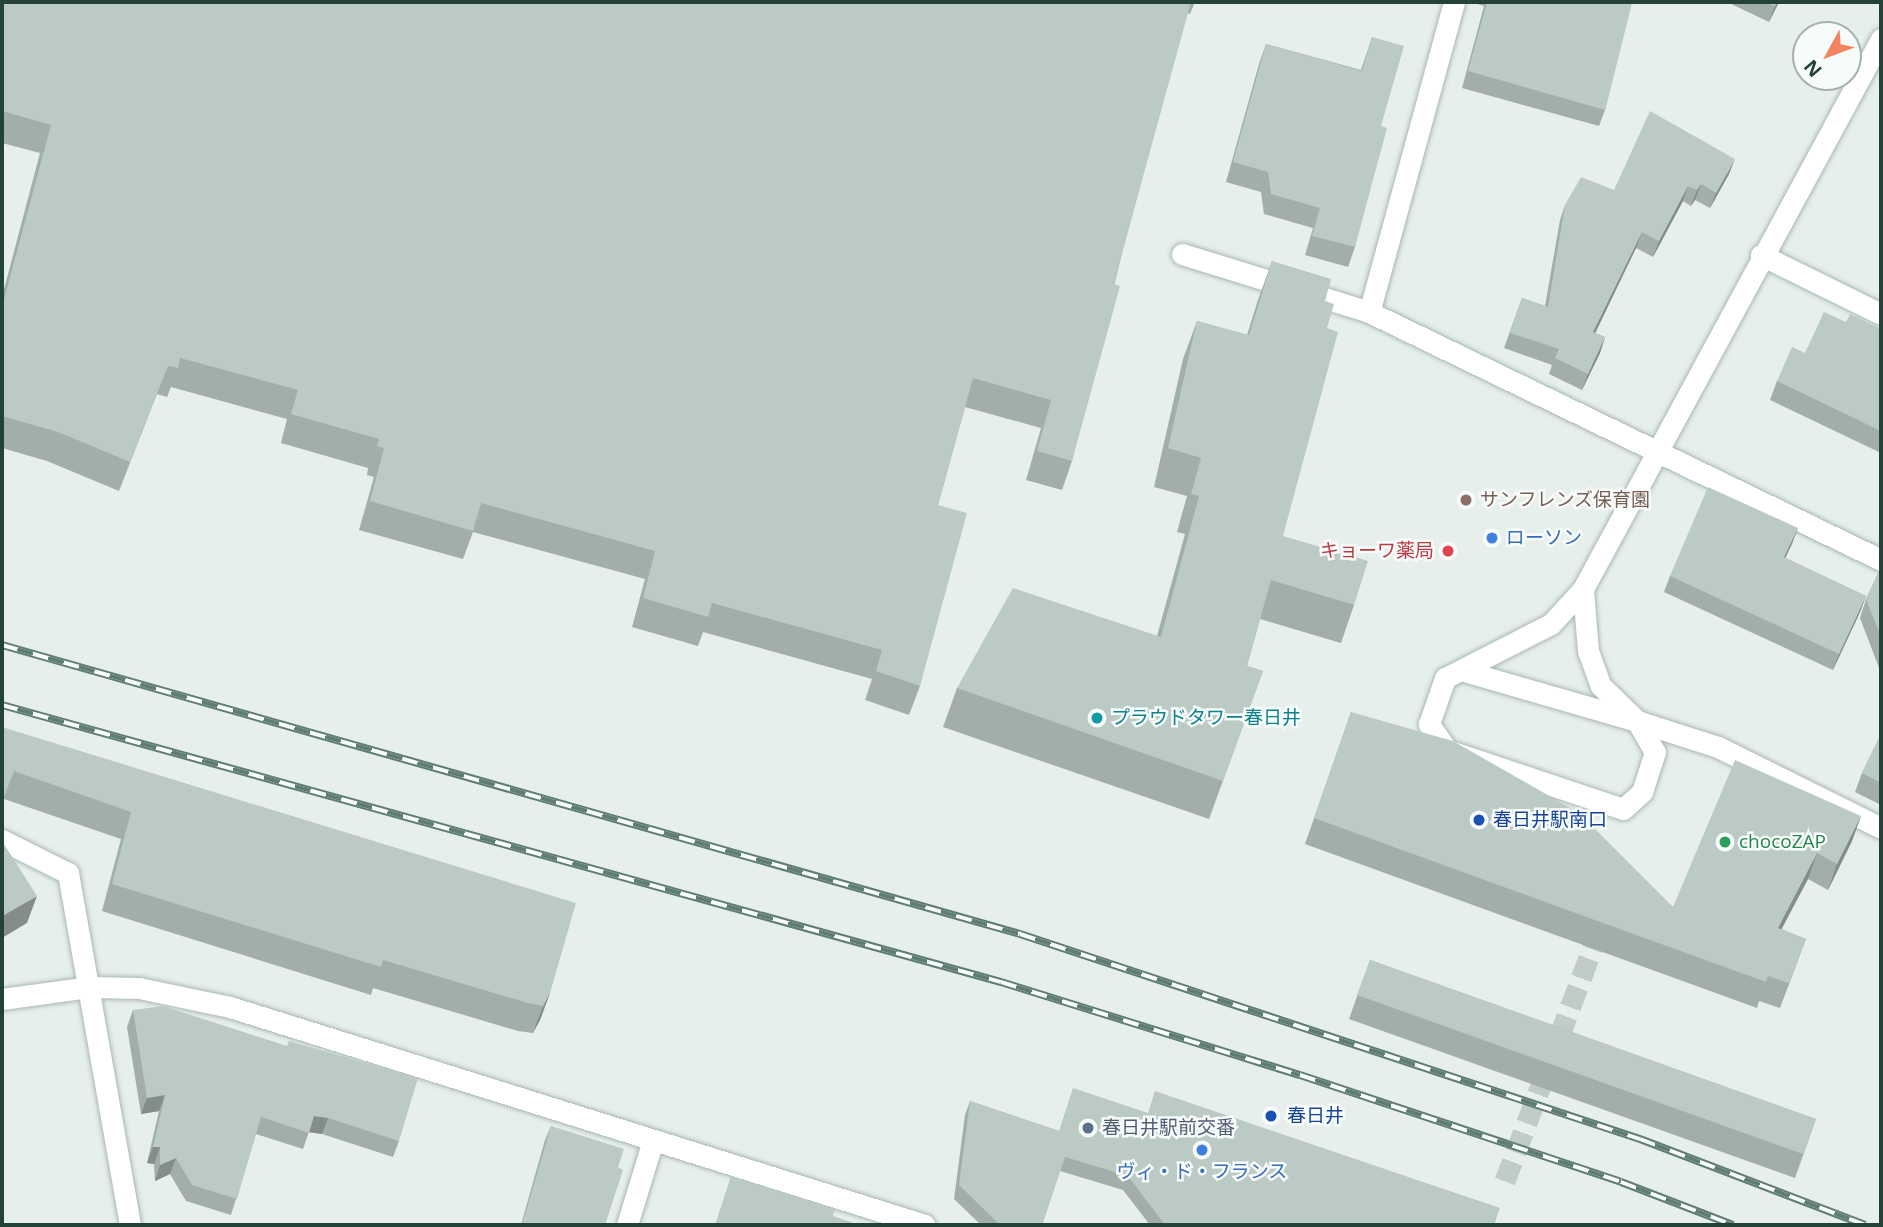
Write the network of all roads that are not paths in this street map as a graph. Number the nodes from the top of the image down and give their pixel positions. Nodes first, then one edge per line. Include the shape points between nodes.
1 (1454, 2) edge
2 (1881, 39) edge
3 (1182, 254) dead end
4 (1761, 255) junction
5 (1369, 312) junction
6 (1881, 314) edge
7 (1655, 450) junction
8 (1881, 561) edge
9 (1583, 589) junction
10 (1464, 671) junction
11 (1637, 721) junction
12 (1881, 828) edge
13 (2, 840) edge
14 (90, 987) junction
15 (2, 999) edge
16 (653, 1140) junction
17 (130, 1225) edge
18 (627, 1225) edge
19 (925, 1225) edge

1 - 5 street
2 - 4 street
3 - 5 street
4 - 6 street
4 - 7 street
5 - 7 street
7 - 8 street
7 - 9 street
9 - 10 street via 1551,624
9 - 11 street via 1588,651 1601,686
10 - 11 street
10 - 11 street via 1445,678 1429,724 1447,750 1623,809 1642,792 1655,752
11 - 12 street via 1718,747
13 - 14 street via 68,873
14 - 15 street
14 - 16 street via 139,988 230,1007
14 - 17 street
16 - 18 street
16 - 19 street

